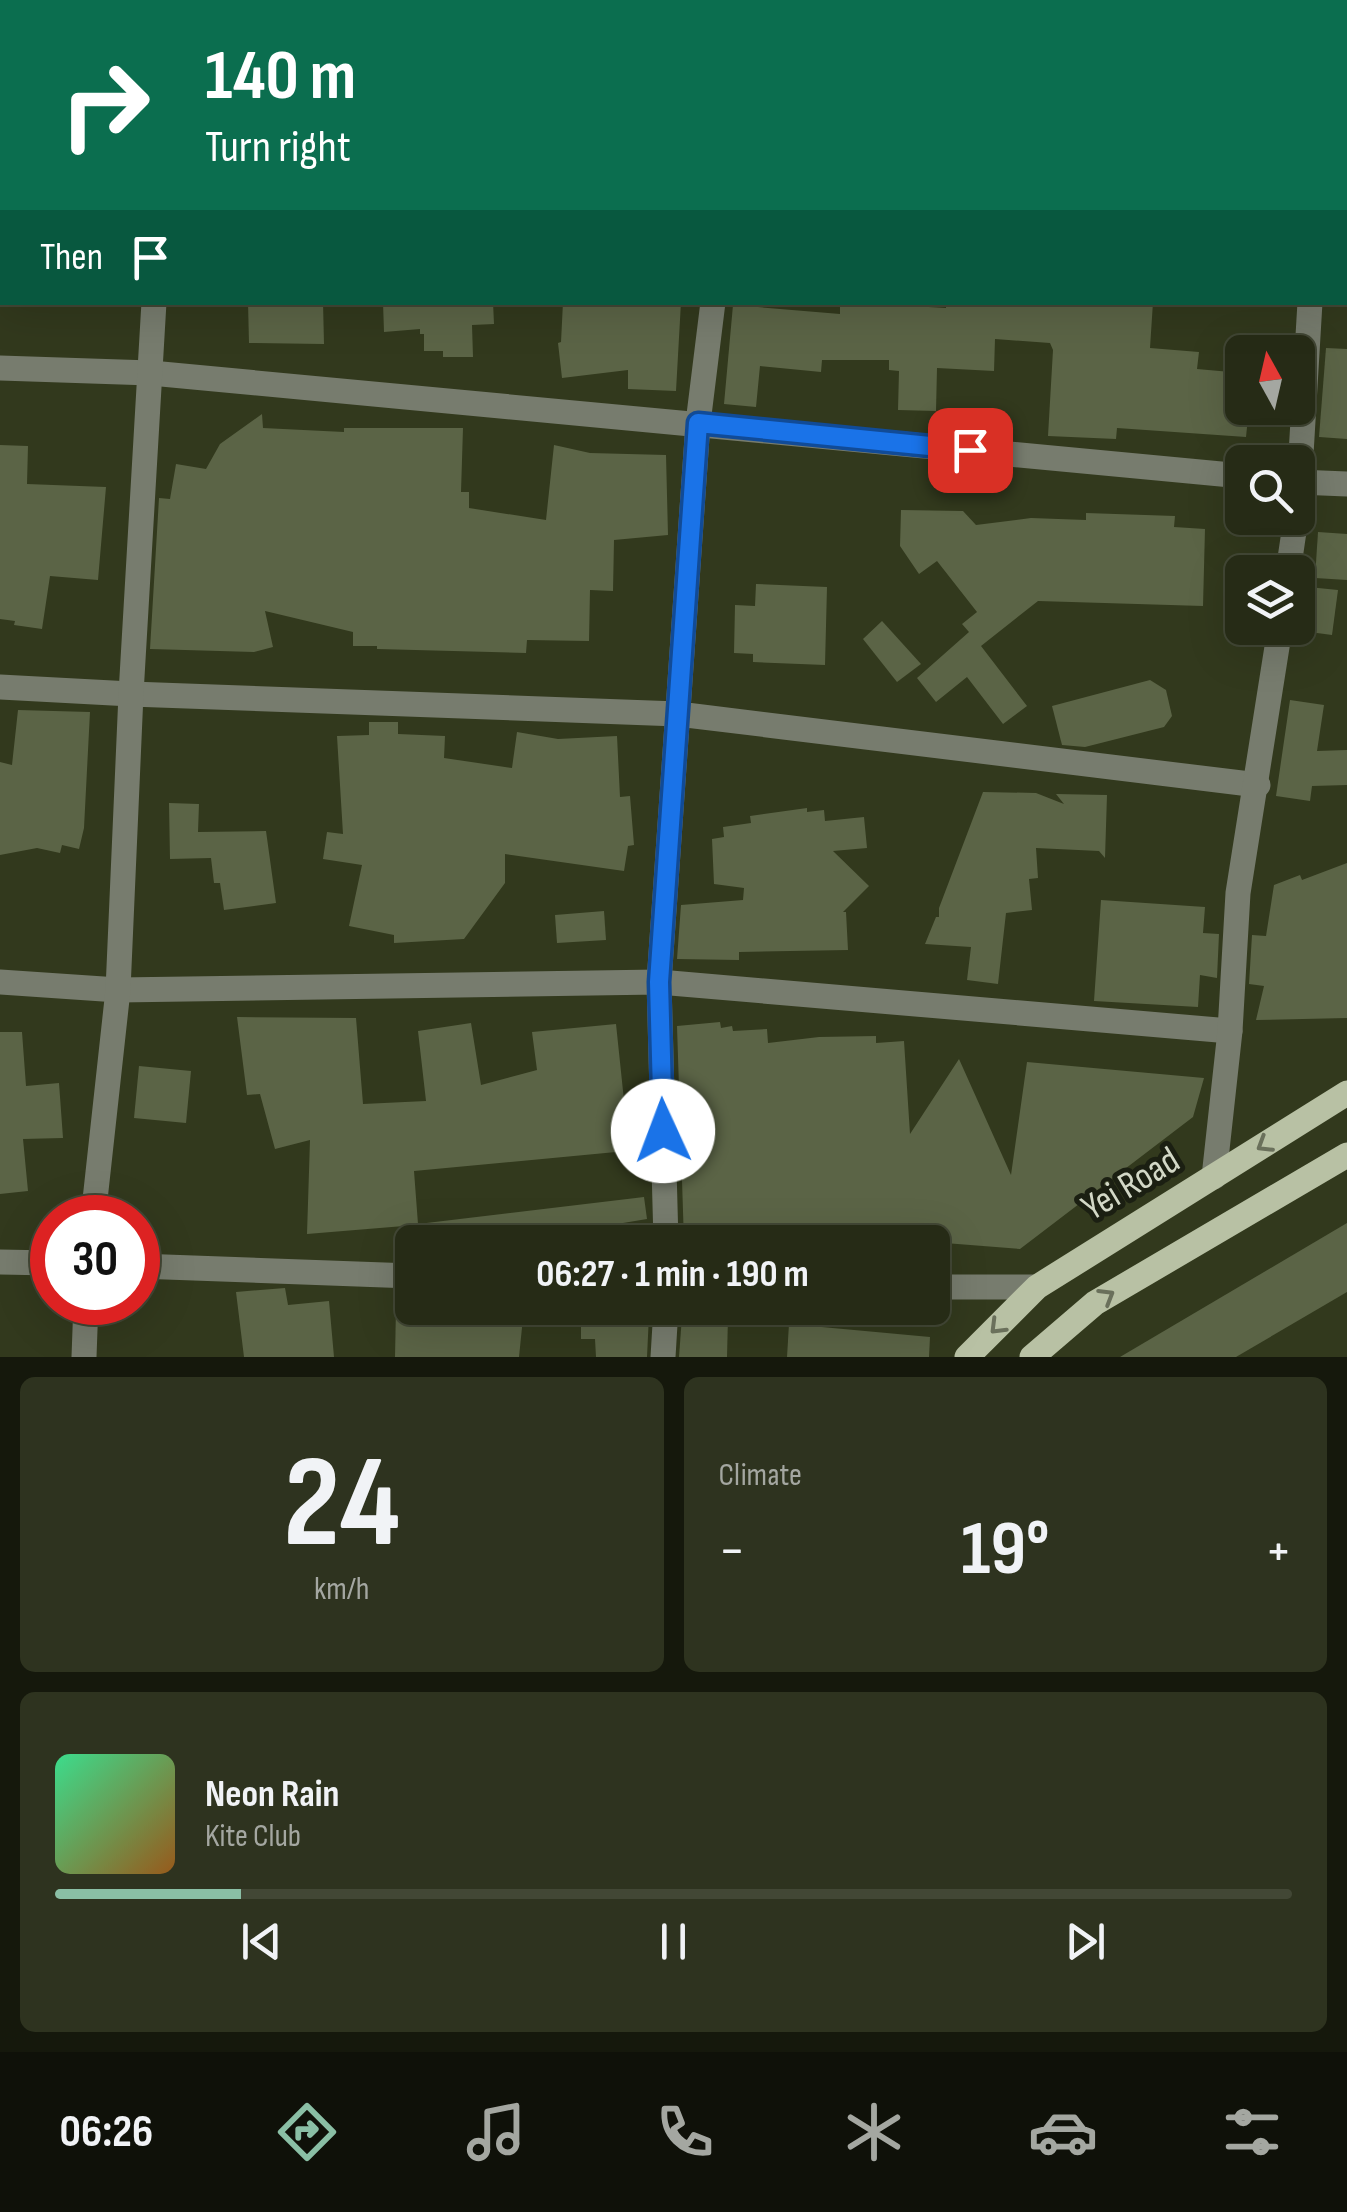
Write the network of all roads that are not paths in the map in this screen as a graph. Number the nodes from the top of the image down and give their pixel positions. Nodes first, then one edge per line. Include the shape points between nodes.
1 (154, 305) edge
2 (712, 305) edge
3 (1310, 305) edge
4 (0, 368) edge
5 (151, 374) junction
6 (698, 423) junction
7 (1302, 445) edge
8 (1225, 474) edge
9 (1347, 484) edge
10 (1315, 488) edge
11 (1278, 645) edge
12 (0, 686) edge
13 (131, 694) junction
14 (678, 714) junction
15 (1258, 785) junction
16 (0, 982) edge
17 (659, 982) junction
18 (118, 990) junction
19 (1230, 1031) junction
20 (1347, 1093) edge
21 (1347, 1155) edge
22 (1214, 1177) junction
23 (96, 1195) edge
24 (666, 1225) edge
25 (0, 1262) edge
26 (30, 1263) edge
27 (160, 1267) edge
28 (395, 1275) edge
29 (950, 1287) edge
30 (1037, 1288) junction
31 (85, 1325) edge
32 (665, 1325) edge
33 (84, 1357) edge
34 (663, 1357) edge
35 (968, 1357) edge
36 (1032, 1357) edge

1 - 5 street
2 - 6 street
3 - 7 street
4 - 5 street
5 - 6 street
5 - 13 street
6 - 8 street
6 - 14 street
9 - 10 street
11 - 15 street
12 - 13 street
13 - 14 street
13 - 18 street
14 - 15 street
14 - 17 street
15 - 19 street via 1238,892
16 - 18 street
17 - 18 street
17 - 19 street
17 - 24 street
18 - 23 street
19 - 22 street
20 -> 22 main road, Yei Road
36 -> 21 main road via 1095,1303
22 - 30 main road, Yei Road
25 - 26 street
27 - 28 street
29 - 30 street
30 -> 35 main road, Yei Road
31 - 33 street
32 - 34 street

